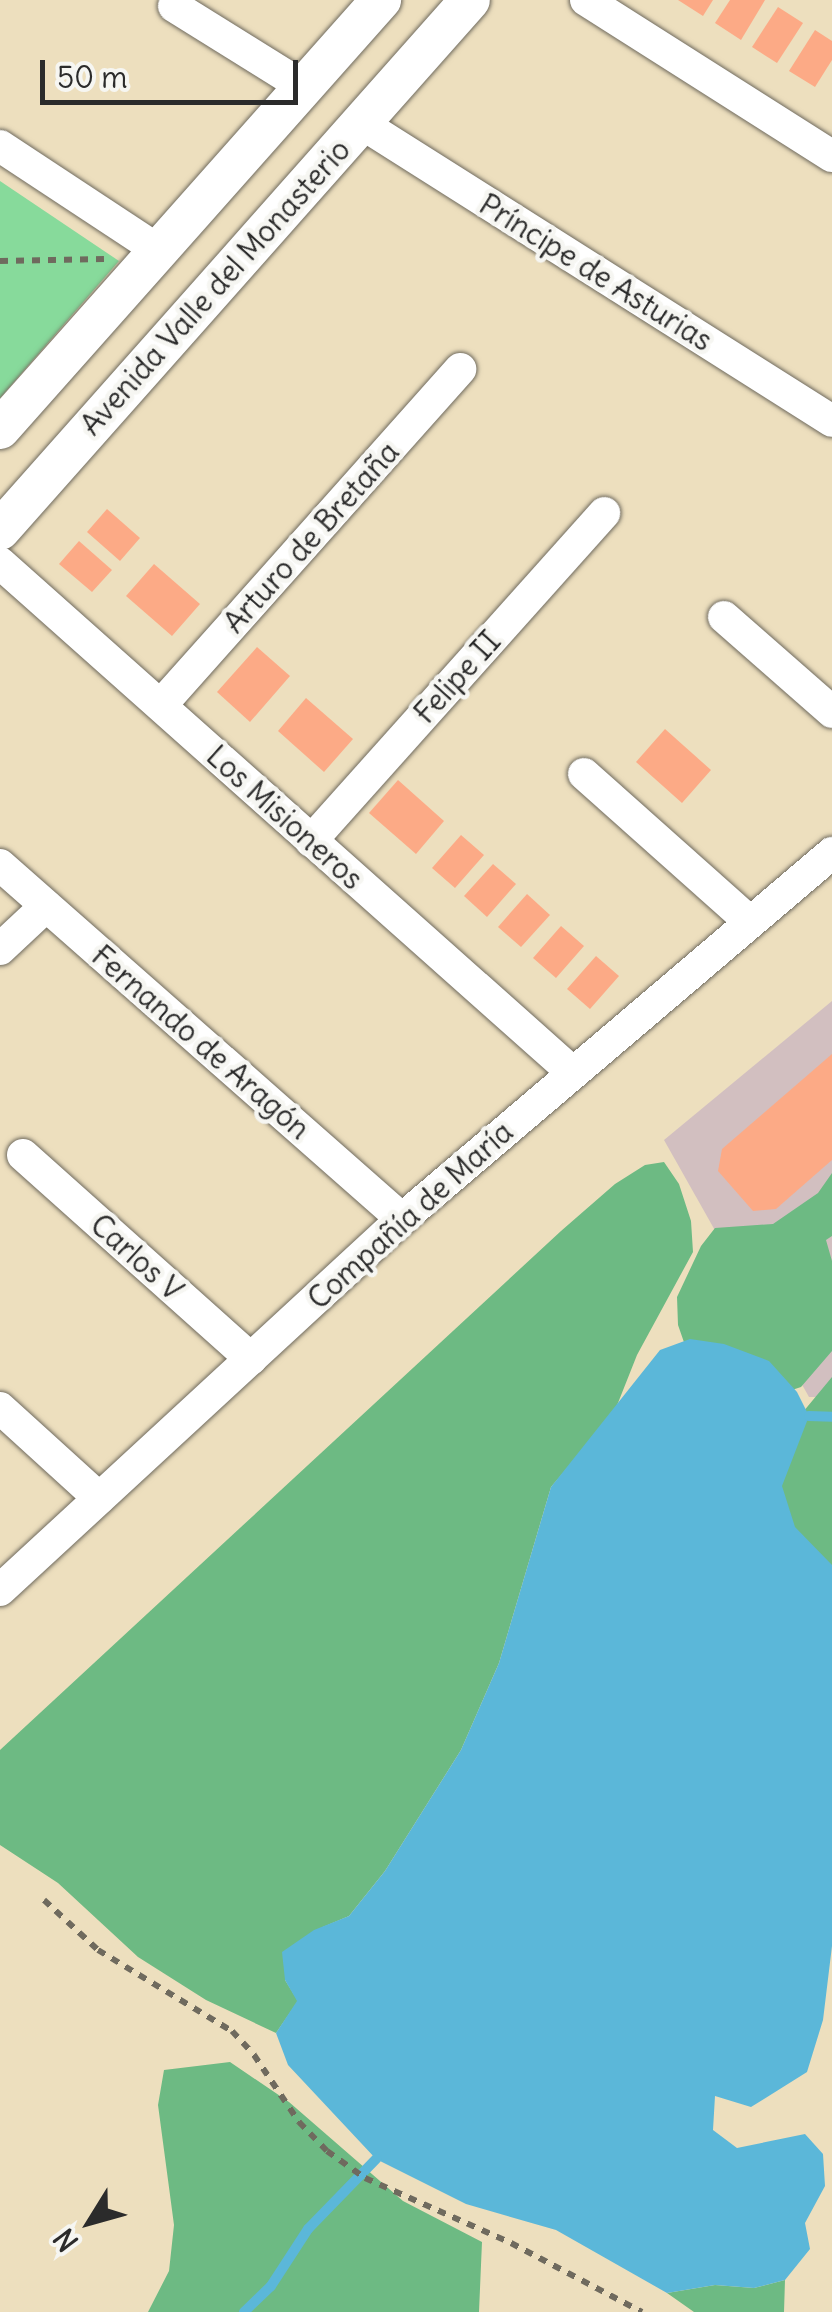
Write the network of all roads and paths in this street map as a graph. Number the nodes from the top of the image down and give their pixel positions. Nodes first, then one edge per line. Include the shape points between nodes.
1 (381, 0) edge
2 (470, 0) edge
3 (586, 0) edge
4 (174, 6) dead end
5 (304, 86) junction
6 (361, 123) junction
7 (0, 146) edge
8 (832, 156) edge
9 (158, 250) junction
10 (117, 259) dead end
11 (0, 261) edge
12 (460, 369) dead end
13 (832, 421) edge
14 (0, 429) edge
15 (604, 513) dead end
16 (0, 530) edge
17 (0, 563) edge
18 (724, 617) dead end
19 (161, 706) junction
20 (832, 712) edge
21 (584, 774) dead end
22 (311, 841) junction
23 (832, 853) edge
24 (0, 865) edge
25 (46, 906) junction
26 (750, 922) junction
27 (0, 949) edge
28 (571, 1071) junction
29 (22, 1155) dead end
30 (402, 1219) junction
31 (250, 1358) junction
32 (0, 1408) edge
33 (99, 1498) junction
34 (0, 1590) edge
35 (44, 1900) dead end
36 (642, 2312) edge

1 - 5 street
2 - 6 street, Avenida Valle del Monasterio
3 - 8 street
4 - 5 street
5 - 9 street
6 - 13 street, Príncipe de Asturias
6 - 16 street, Avenida Valle del Monasterio
7 - 9 street
9 - 14 street
10 - 11 path
12 - 19 street, Arturo de Bretaña
15 - 22 street, Felipe II
17 - 19 street, Los Misioneros
18 - 20 street
19 - 22 street, Los Misioneros
21 - 26 street
22 - 28 street, Los Misioneros
23 - 26 street, Compañía de María
24 - 25 street, Fernando de Aragón
25 - 27 street
25 - 30 street, Fernando de Aragón
26 - 28 street, Compañía de María
28 - 30 street, Compañía de María
29 - 31 street, Carlos V
30 - 31 street, Compañía de María
31 - 33 street, Compañía de María
32 - 33 street
33 - 34 street, Compañía de María
35 - 36 path via 98,1950 232,2031 299,2122 352,2169

